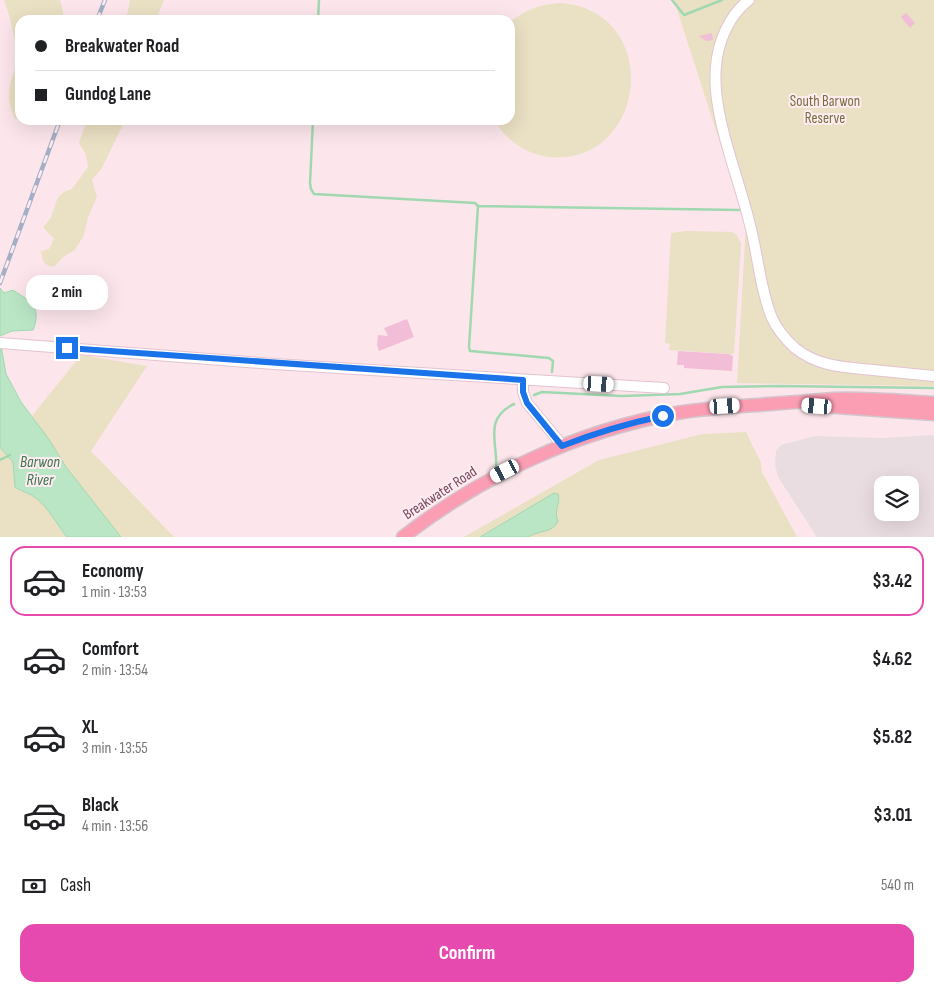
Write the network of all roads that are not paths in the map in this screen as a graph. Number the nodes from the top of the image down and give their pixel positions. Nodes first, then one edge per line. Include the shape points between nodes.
1 (748, 0) edge
2 (4, 343) edge
3 (934, 376) edge
4 (523, 380) junction
5 (664, 388) dead end
6 (783, 403) junction
7 (934, 403) edge
8 (934, 414) edge
9 (562, 446) junction
10 (403, 537) edge

1 - 3 street via 739,8 720,43 715,87 773,320 788,342 818,362
2 - 4 street
4 - 5 street
4 - 9 street via 527,403
6 - 7 main road, Breakwater Road via 838,399
6 - 8 main road, Breakwater Road
6 - 9 main road, Breakwater Road via 677,413 636,422
9 - 10 main road, Breakwater Road via 492,478 444,506

